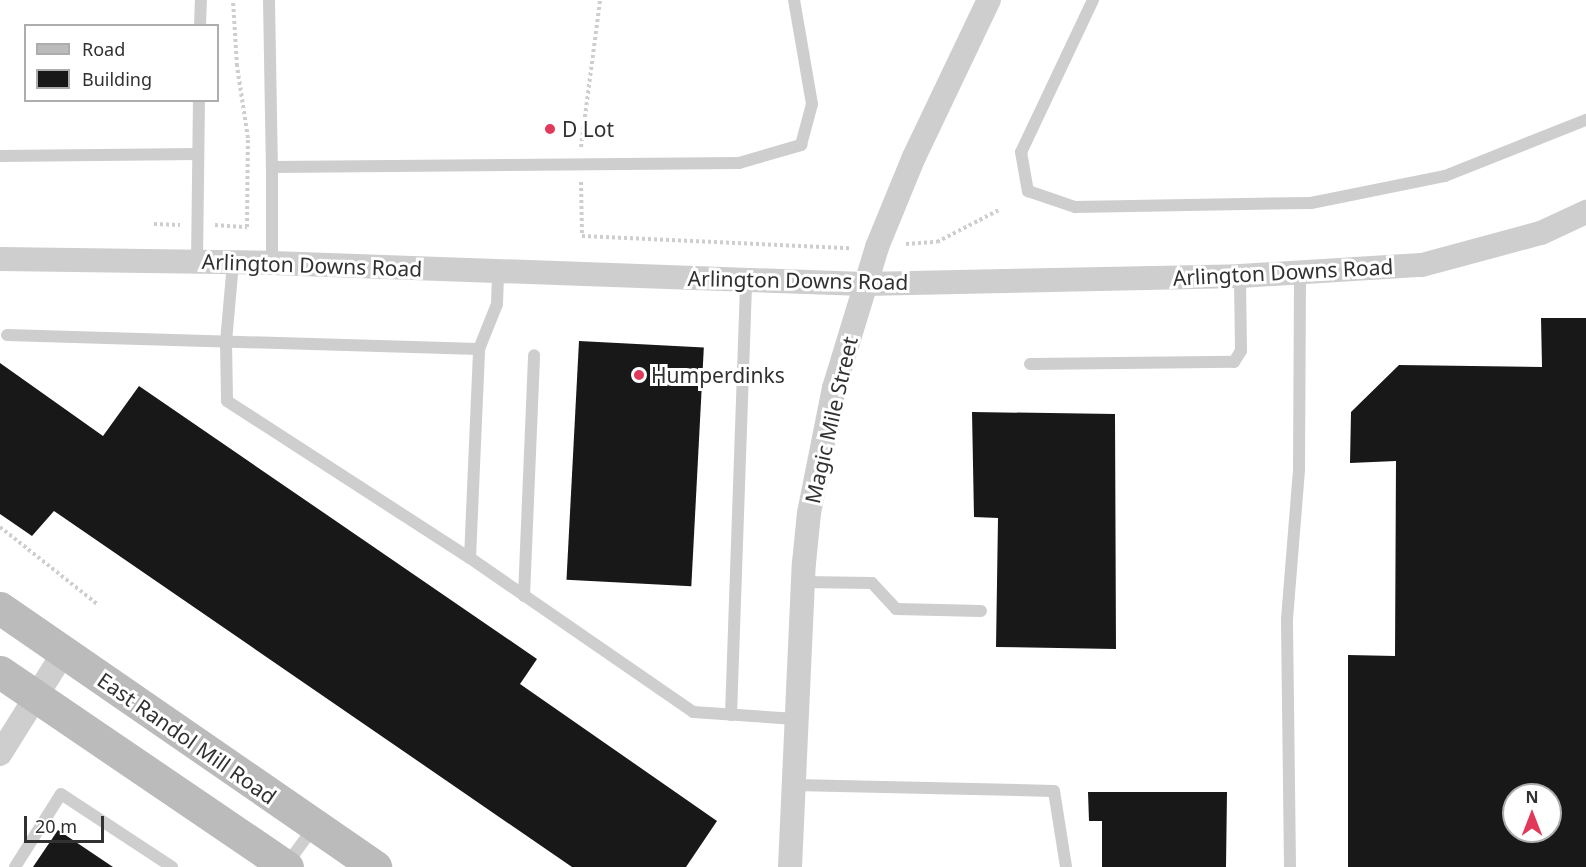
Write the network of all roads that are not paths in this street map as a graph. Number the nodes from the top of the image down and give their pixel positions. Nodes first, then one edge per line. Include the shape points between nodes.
1 (201, 0) edge
2 (269, 0) edge
3 (794, 0) edge
4 (989, 0) edge
5 (1093, 0) edge
6 (200, 24) edge
7 (199, 102) edge
8 (1586, 120) edge
9 (198, 154) junction
10 (0, 156) edge
11 (272, 167) junction
12 (1586, 212) edge
13 (0, 259) edge
14 (197, 261) junction
15 (233, 263) junction
16 (272, 263) junction
17 (498, 272) junction
18 (1300, 273) junction
19 (1240, 276) junction
20 (746, 280) junction
21 (864, 284) junction
22 (7, 335) dead end
23 (226, 342) junction
24 (479, 349) junction
25 (534, 355) dead end
26 (1030, 364) dead end
27 (471, 558) junction
28 (803, 582) junction
29 (524, 596) junction
30 (0, 608) edge
31 (981, 611) dead end
32 (64, 652) junction
33 (0, 672) edge
34 (36, 697) junction
35 (731, 716) junction
36 (796, 718) junction
37 (0, 753) edge
38 (794, 785) junction
39 (314, 827) junction
40 (15, 867) edge
41 (172, 867) edge
42 (286, 867) edge
43 (375, 867) edge
44 (790, 867) edge
45 (1066, 867) edge
46 (1290, 867) edge

1 - 6 lane
2 - 11 lane
3 - 11 lane via 812,104 801,145 739,163
4 - 21 street, Magic Mile Street via 914,157
5 - 8 lane via 1021,152 1028,191 1075,207 1311,202 1445,176
7 - 9 lane
9 - 10 lane
9 - 14 lane
11 - 16 lane
12 - 18 street, Arlington Downs Road via 1541,233 1422,266
13 - 14 street, Arlington Downs Road
14 - 15 street, Arlington Downs Road
15 - 16 street, Arlington Downs Road
15 - 23 lane
16 - 17 street, Arlington Downs Road
17 - 20 street, Arlington Downs Road
17 - 24 lane via 496,304
18 - 19 street, Arlington Downs Road
18 - 46 lane via 1299,470 1287,619
19 - 21 street, Arlington Downs Road
19 - 26 lane via 1241,351 1234,362
20 - 21 street, Arlington Downs Road
20 - 35 lane
21 - 28 street, Magic Mile Street via 819,456
22 - 23 lane
23 - 24 lane
23 - 27 lane via 227,401
24 - 27 lane
25 - 29 lane
27 - 29 lane
28 - 31 lane via 872,583 896,609
28 - 36 street, Magic Mile Street
29 - 35 lane via 693,712
30 - 32 main road, East Randol Mill Road
32 - 34 street
32 - 39 main road, East Randol Mill Road
33 - 34 main road
34 - 37 street
34 - 42 main road
35 - 36 lane
36 - 38 street, Magic Mile Street
38 - 44 street, Magic Mile Street
38 - 45 lane via 1054,791
39 - 42 lane
39 - 43 main road, East Randol Mill Road
40 - 41 lane via 61,794

